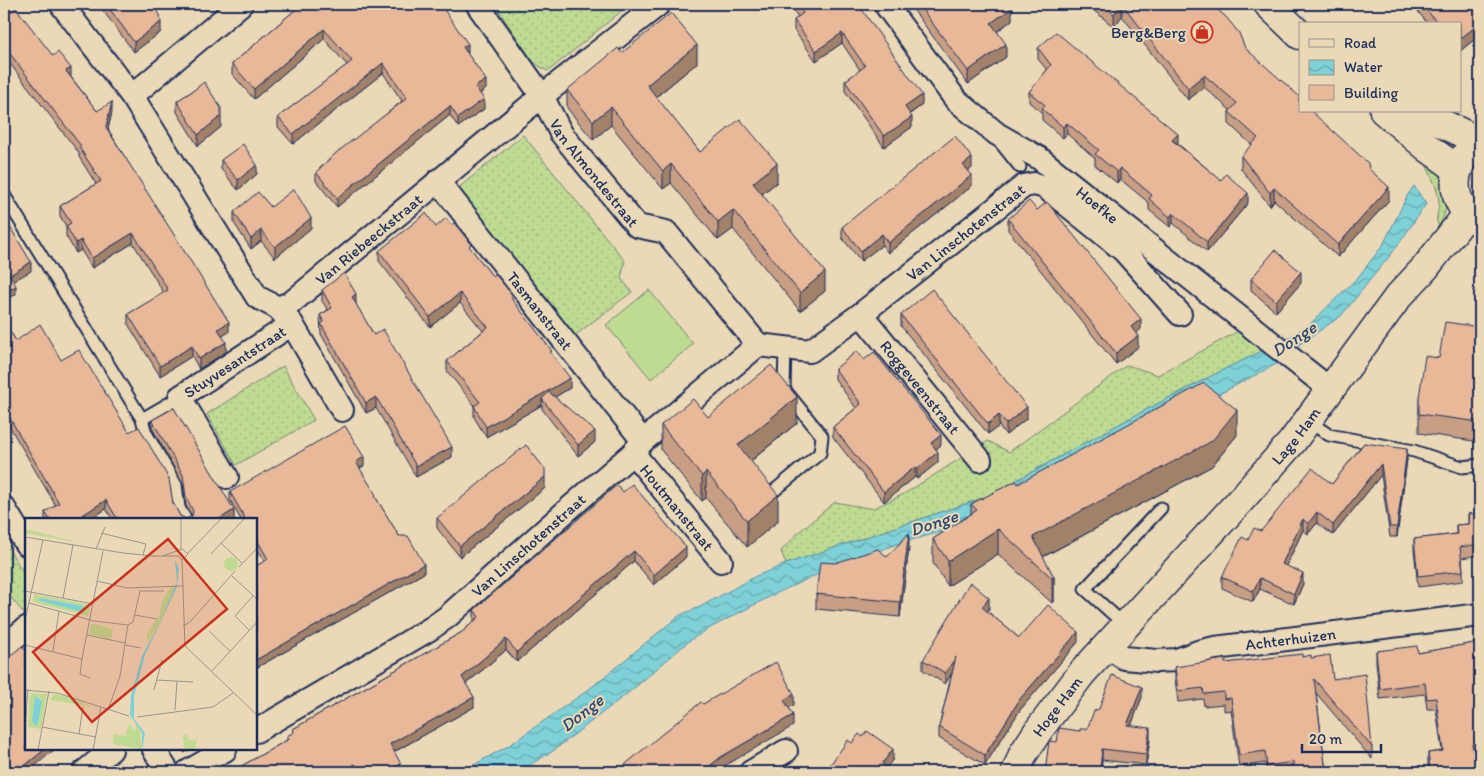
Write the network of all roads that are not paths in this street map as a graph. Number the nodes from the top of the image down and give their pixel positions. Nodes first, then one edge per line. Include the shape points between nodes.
1 (61, 4) edge
2 (241, 4) edge
3 (477, 4) edge
4 (885, 4) edge
5 (1268, 4) edge
6 (648, 7) edge
7 (1299, 34) edge
8 (132, 96) junction
9 (542, 96) junction
10 (1385, 112) edge
11 (1419, 112) edge
12 (998, 134) junction
13 (1480, 142) edge
14 (1020, 167) dead end
15 (1457, 169) junction
16 (438, 181) junction
17 (4, 194) edge
18 (1474, 217) edge
19 (861, 314) junction
20 (1180, 314) dead end
21 (285, 316) junction
22 (758, 345) junction
23 (784, 348) junction
24 (1331, 390) junction
25 (180, 397) junction
26 (342, 410) dead end
27 (142, 419) junction
28 (1308, 420) junction
29 (638, 447) junction
30 (980, 460) dead end
31 (1480, 465) edge
32 (226, 477) dead end
33 (769, 495) edge
34 (4, 508) edge
35 (1162, 508) dead end
36 (185, 518) edge
37 (25, 542) edge
38 (721, 561) dead end
39 (1480, 615) edge
40 (1126, 626) junction
41 (25, 629) edge
42 (1107, 646) junction
43 (4, 647) edge
44 (258, 726) edge
45 (110, 751) edge
46 (155, 751) edge
47 (223, 751) edge
48 (786, 751) dead end
49 (84, 772) edge
50 (168, 772) edge
51 (187, 772) edge
52 (751, 772) edge
53 (1016, 772) edge

1 - 8 street
2 - 8 street
3 - 9 street, Van Almondestraat
4 - 12 street, Hoefke via 956,100
5 - 7 street
6 - 9 street, Van Riebeeckstraat
8 - 21 street via 257,297
9 - 16 street, Van Riebeeckstraat
9 - 22 street, Van Almondestraat via 561,133 637,226 666,232
10 - 15 street
11 - 13 street
12 - 14 lane via 997,139
12 - 24 street, Hoefke via 1039,158
13 - 15 street via 1462,158
15 - 18 street via 1455,181 1461,204
16 - 21 street, Van Riebeeckstraat via 292,302
16 - 29 street, Tasmanstraat
17 - 27 lane
18 - 24 street, Lage Ham via 1398,297
19 - 20 street, Van Linschotenstraat via 1024,186 1034,184 1045,187 1124,250
19 - 23 street, Van Linschotenstraat via 810,351
19 - 30 street, Roggeveenstraat
21 - 25 street, Stuyvesantstraat
21 - 26 street, Stuyvesantstraat
22 - 23 street, Van Linschotenstraat
22 - 29 street, Van Linschotenstraat
23 - 33 lane via 784,388 822,436 820,453
24 - 28 street, Lage Ham
25 - 27 lane
25 - 32 street, Stuyvesantstraat
27 - 36 lane via 146,433 176,485 179,508
28 - 31 lane via 1329,434 1414,451 1462,467
28 - 40 street, Lage Ham via 1292,442
29 - 38 street, Houtmanstraat
29 - 44 street, Van Linschotenstraat via 447,617
34 - 37 street
35 - 40 lane via 1086,589
39 - 42 street, Achterhuizen via 1215,648 1177,660 1124,658
40 - 42 street, Lage Ham
41 - 43 street
42 - 53 street, Hoge Ham via 1050,713
45 - 49 street
46 - 50 street
47 - 51 street
48 - 52 street

